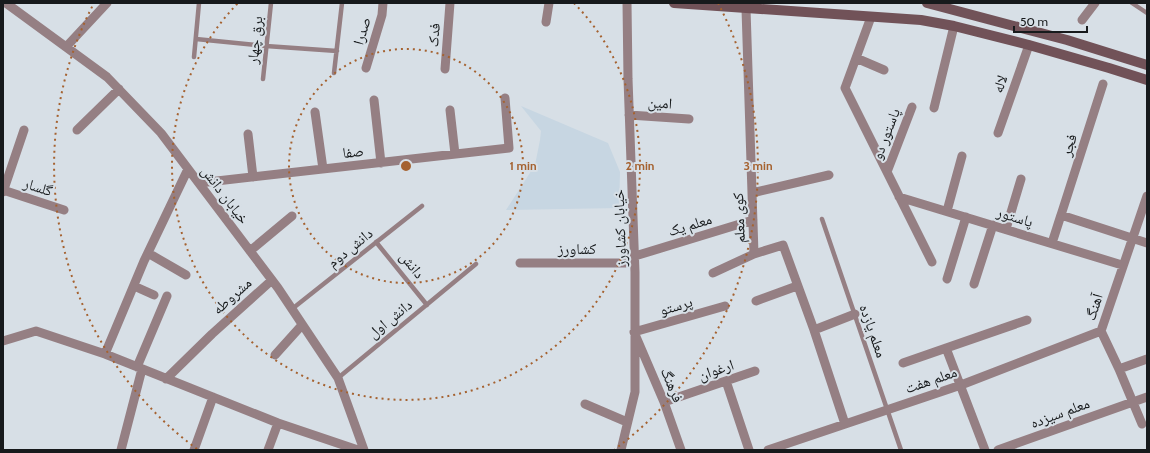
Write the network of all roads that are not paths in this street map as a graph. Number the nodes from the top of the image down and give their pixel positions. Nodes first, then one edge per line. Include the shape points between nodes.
1 (6, 3) edge
2 (107, 3) edge
3 (199, 3) edge
4 (271, 3) edge
5 (342, 3) edge
6 (383, 3) edge
7 (450, 3) edge
8 (549, 3) edge
9 (627, 3) edge
10 (674, 3) edge
11 (927, 3) edge
12 (1095, 3) edge
13 (1132, 3) edge
14 (746, 9) junction
15 (1147, 13) edge
16 (871, 17) junction
17 (1082, 20) dead end
18 (546, 22) dead end
19 (954, 26) junction
20 (196, 39) junction
21 (1029, 45) junction
22 (266, 46) junction
23 (66, 47) junction
24 (337, 51) junction
25 (194, 57) dead end
26 (856, 58) junction
27 (1147, 65) edge
28 (366, 68) dead end
29 (445, 69) dead end
30 (884, 70) dead end
31 (334, 73) dead end
32 (263, 79) dead end
33 (1147, 80) edge
34 (1103, 84) dead end
35 (119, 89) junction
36 (506, 98) dead end
37 (374, 100) dead end
38 (912, 107) dead end
39 (934, 108) dead end
40 (450, 110) dead end
41 (315, 112) dead end
42 (629, 115) junction
43 (689, 119) dead end
44 (24, 130) dead end
45 (77, 130) dead end
46 (998, 133) dead end
47 (248, 134) dead end
48 (455, 154) junction
49 (962, 156) dead end
50 (381, 163) junction
51 (188, 169) junction
52 (323, 169) junction
53 (887, 172) junction
54 (828, 175) dead end
55 (253, 177) junction
56 (1021, 179) dead end
57 (199, 183) junction
58 (3, 191) edge
59 (752, 193) junction
60 (1147, 196) edge
61 (899, 197) junction
62 (422, 206) dead end
63 (64, 210) dead end
64 (947, 211) junction
65 (1061, 215) junction
66 (292, 216) dead end
67 (966, 217) junction
68 (822, 219) dead end
69 (753, 220) junction
70 (993, 225) junction
71 (1006, 229) junction
72 (1132, 239) junction
73 (376, 242) junction
74 (1052, 243) junction
75 (1147, 244) edge
76 (250, 251) junction
77 (148, 253) junction
78 (754, 254) junction
79 (634, 259) junction
80 (932, 262) dead end
81 (520, 263) dead end
82 (476, 264) dead end
83 (1122, 266) junction
84 (713, 273) dead end
85 (186, 275) dead end
86 (947, 279) dead end
87 (272, 280) junction
88 (974, 284) dead end
89 (134, 286) junction
90 (797, 286) junction
91 (154, 295) dead end
92 (167, 296) dead end
93 (756, 301) dead end
94 (427, 305) junction
95 (725, 306) dead end
96 (292, 309) junction
97 (855, 314) junction
98 (1027, 320) dead end
99 (302, 325) junction
100 (814, 330) junction
101 (1101, 331) junction
102 (634, 332) junction
103 (3, 341) edge
104 (946, 348) junction
105 (105, 354) junction
106 (275, 355) dead end
107 (1147, 359) edge
108 (903, 363) dead end
109 (139, 368) junction
110 (1119, 368) junction
111 (754, 372) dead end
112 (338, 378) junction
113 (166, 379) junction
114 (726, 381) junction
115 (961, 385) junction
116 (213, 397) junction
117 (1147, 397) edge
118 (664, 402) junction
119 (1132, 402) junction
120 (585, 404) dead end
121 (887, 410) junction
122 (627, 422) junction
123 (278, 423) junction
124 (845, 424) junction
125 (1142, 424) dead end
126 (341, 447) edge
127 (121, 450) edge
128 (194, 450) edge
129 (268, 450) edge
130 (358, 450) edge
131 (364, 450) edge
132 (621, 450) edge
133 (681, 450) edge
134 (748, 450) edge
135 (768, 450) edge
136 (901, 450) edge
137 (985, 450) edge
138 (998, 450) edge

1 - 23 street, خیابان دانش
2 - 23 street
3 - 20 lane
4 - 22 lane, برق چهار
5 - 24 lane
6 - 28 street, صدرا via 382,15
7 - 29 street, فدک
8 - 18 street
9 - 42 street, خیابان کشاورز
10 - 14 street
11 - 27 street via 1067,40
12 - 17 street
13 - 15 lane
14 - 16 street
14 - 59 street, کوی معلم
16 - 19 street via 921,20
16 - 26 street
19 - 21 street
19 - 39 street
20 - 22 lane
20 - 25 lane
21 - 33 street
21 - 46 street, لاله
22 - 24 lane
22 - 32 lane, برق چهار
23 - 35 street, خیابان دانش
24 - 31 lane
26 - 30 street
26 - 53 street via 845,88
34 - 65 street, فجر
35 - 45 street
35 - 51 street, خیابان دانش via 161,133
36 - 48 street, صفا via 509,148
37 - 50 street
38 - 53 street, پاستور دو
40 - 48 street
41 - 52 street
42 - 43 street, امین
42 - 79 street, خیابان کشاورز
44 - 58 street, گلسار
47 - 55 street
48 - 50 street, صفا
49 - 64 street
50 - 52 street, صفا
51 - 57 street, خیابان دانش
51 - 77 street
52 - 55 street, صفا
53 - 61 street
54 - 59 street
55 - 57 street, صفا
56 - 71 street
57 - 76 street, خیابان دانش
58 - 63 street, گلسار
59 - 69 street, کوی معلم
60 - 72 street, آهنگ
61 - 64 street, پاستور
61 - 80 street
62 - 73 lane, دانش دوم
64 - 67 street, پاستور
65 - 72 street
65 - 74 street, فجر
66 - 76 street
67 - 70 street, پاستور
67 - 86 street
68 - 97 lane, معلم یازده
69 - 78 street, کوی معلم
69 - 79 street, معلم یک
70 - 71 street, پاستور
70 - 88 street
71 - 74 street, پاستور
72 - 75 street
72 - 83 street, آهنگ
73 - 94 lane, دانش
73 - 96 lane, دانش دوم
74 - 83 street, پاستور
76 - 87 street, خیابان دانش
77 - 85 street
77 - 89 street
78 - 84 street
78 - 90 street, کوی معلم via 783,245
79 - 81 street, کشاورز
79 - 102 street, خیابان کشاورز
82 - 94 lane, دانش اول
83 - 101 street, آهنگ
87 - 96 street, خیابان دانش
87 - 113 street, مشروطه
89 - 91 street
89 - 105 street
90 - 93 street
90 - 100 street, کوی معلم
92 - 109 street
94 - 112 lane, دانش اول
95 - 102 street, پرستو
96 - 99 street, خیابان دانش
97 - 100 street
97 - 121 lane, معلم یازده
98 - 104 street
99 - 106 street
99 - 112 street, خیابان دانش
100 - 124 street, کوی معلم
101 - 110 street, آهنگ
101 - 115 street, معلم هفت
102 - 118 street, فرهنگ
102 - 122 street, خیابان کشاورز via 635,392
103 - 105 street via 36,331
104 - 108 street
104 - 115 street
105 - 109 street
107 - 110 street
109 - 113 street
109 - 127 street
110 - 119 street, آهنگ
111 - 114 street, ارغوان
112 - 131 street, خیابان دانش
113 - 116 street
114 - 118 street, ارغوان
114 - 134 street
115 - 121 street, معلم هفت
115 - 137 street
116 - 123 street
116 - 128 street
117 - 119 street, معلم سیزده
118 - 133 street, فرهنگ
119 - 125 street, آهنگ
119 - 138 street, معلم سیزده
120 - 122 street
121 - 124 street, معلم هفت
121 - 136 lane, معلم یازده
122 - 132 street, خیابان کشاورز
123 - 126 street
123 - 129 street
124 - 135 street, معلم هفت
126 - 130 street

